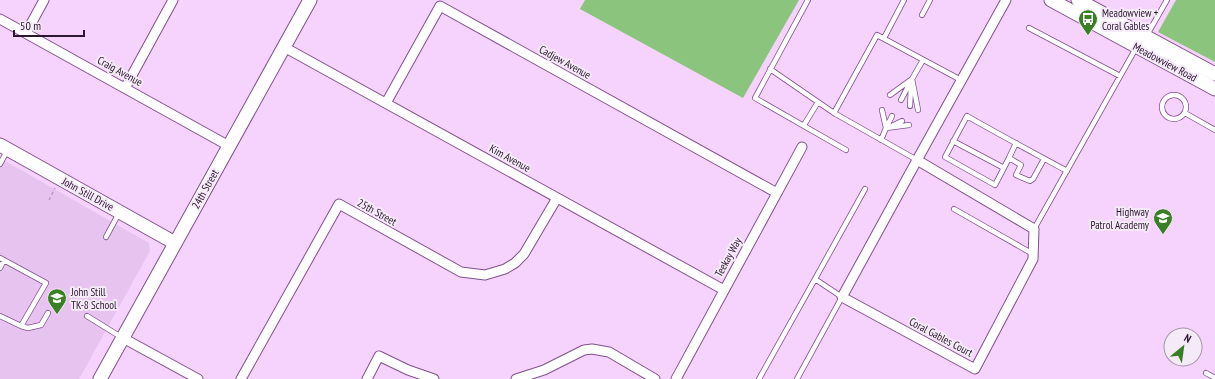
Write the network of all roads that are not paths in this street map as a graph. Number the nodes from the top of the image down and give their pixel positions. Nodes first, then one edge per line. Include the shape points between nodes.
1 (44, 0) edge
2 (173, 0) edge
3 (310, 0) edge
4 (808, 0) edge
5 (904, 0) edge
6 (930, 0) edge
7 (1006, 0) edge
8 (1051, 0) edge
9 (1078, 0) edge
10 (1167, 0) edge
11 (922, 15) dead end
12 (0, 19) edge
13 (1029, 28) dead end
14 (26, 33) junction
15 (1146, 37) junction
16 (884, 38) junction
17 (284, 47) junction
18 (1137, 47) junction
19 (923, 60) junction
20 (770, 69) junction
21 (1215, 74) edge
22 (1120, 76) junction
23 (912, 79) junction
24 (961, 80) junction
25 (125, 88) junction
26 (1215, 89) edge
27 (890, 94) dead end
28 (901, 100) dead end
29 (818, 102) junction
30 (386, 103) junction
31 (910, 106) dead end
32 (882, 110) dead end
33 (918, 110) dead end
34 (834, 113) junction
35 (1185, 113) junction
36 (892, 116) dead end
37 (902, 122) dead end
38 (909, 125) dead end
39 (804, 126) junction
40 (886, 128) junction
41 (1215, 130) edge
42 (881, 140) junction
43 (954, 141) junction
44 (1016, 143) junction
45 (229, 146) junction
46 (802, 147) dead end
47 (4, 148) edge
48 (846, 150) dead end
49 (1009, 158) junction
50 (1044, 159) junction
51 (917, 160) junction
52 (0, 164) edge
53 (1004, 168) junction
54 (1067, 171) junction
55 (864, 189) dead end
56 (777, 193) junction
57 (557, 198) junction
58 (954, 210) dead end
59 (119, 212) junction
60 (1034, 229) junction
61 (106, 237) dead end
62 (175, 243) junction
63 (1033, 254) junction
64 (2, 259) edge
65 (0, 268) edge
66 (815, 279) junction
67 (724, 290) junction
68 (842, 297) junction
69 (48, 313) dead end
70 (0, 316) edge
71 (87, 316) dead end
72 (22, 326) junction
73 (123, 338) junction
74 (1206, 373) dead end
75 (1215, 378) edge
76 (100, 379) edge
77 (198, 379) edge
78 (241, 379) edge
79 (366, 379) edge
80 (434, 379) edge
81 (516, 379) edge
82 (655, 379) edge
83 (676, 379) edge
84 (760, 379) edge
85 (797, 379) edge

1 - 14 street
2 - 25 street
3 - 17 street, 24th Street
4 - 20 lane
5 - 16 lane
6 - 11 lane
7 - 24 street
8 - 18 street, Meadowview Road
9 - 15 street, Meadowview Road
10 - 15 lane
12 - 14 street, Craig Avenue
13 - 22 lane
14 - 25 street, Craig Avenue
15 - 21 street, Meadowview Road
16 - 19 lane
16 - 34 lane via 877,34
17 - 30 street, Kim Avenue
17 - 45 street, 24th Street
18 - 22 lane
18 - 26 street, Meadowview Road
19 - 23 lane
19 - 24 lane
20 - 29 lane
20 - 39 lane via 755,98
22 - 54 lane
23 - 27 lane
23 - 28 lane
23 - 31 lane
23 - 33 lane
24 - 51 street
25 - 45 street, Craig Avenue
29 - 34 lane
29 - 39 lane
30 - 56 street, Cadjew Avenue via 440,6
30 - 57 street, Kim Avenue
32 - 40 lane
34 - 42 lane
35 - 35 lane via 1186,104 1180,96 1171,95 1163,101 1162,110 1168,118 1177,119
35 - 41 lane
36 - 40 lane
37 - 40 lane
38 - 40 lane
39 - 48 lane
40 - 42 lane
42 - 51 lane
43 - 44 lane via 967,116
43 - 53 lane
43 - 53 lane via 945,157 995,185
44 - 49 lane
44 - 50 lane
45 - 62 street, 24th Street
46 - 56 street, Teekay Way
47 - 52 lane
47 - 59 street, John Still Drive
49 - 50 lane via 1021,165 1016,175 1030,181 1034,179
49 - 53 lane
50 - 54 lane
51 - 60 street
51 - 68 street
54 - 60 lane
55 - 66 lane
56 - 67 street, Teekay Way
57 - 67 street, Kim Avenue
57 - 78 street, 25th Street via 524,254 505,269 485,275 461,272 339,204
58 - 63 lane
59 - 61 lane
59 - 62 street, John Still Drive
60 - 63 street, Coral Gables Court
62 - 73 street, 24th Street
63 - 68 street, Coral Gables Court via 1033,259 974,369
64 - 65 lane
64 - 72 lane via 46,283
66 - 68 lane
66 - 84 lane
67 - 83 street, Teekay Way
68 - 85 lane
69 - 72 lane via 41,325 28,328
70 - 72 lane
71 - 73 lane
73 - 76 street, 24th Street
73 - 77 street
74 - 75 lane
79 - 80 street via 379,356
81 - 82 street via 544,370 584,350 592,349 609,352

